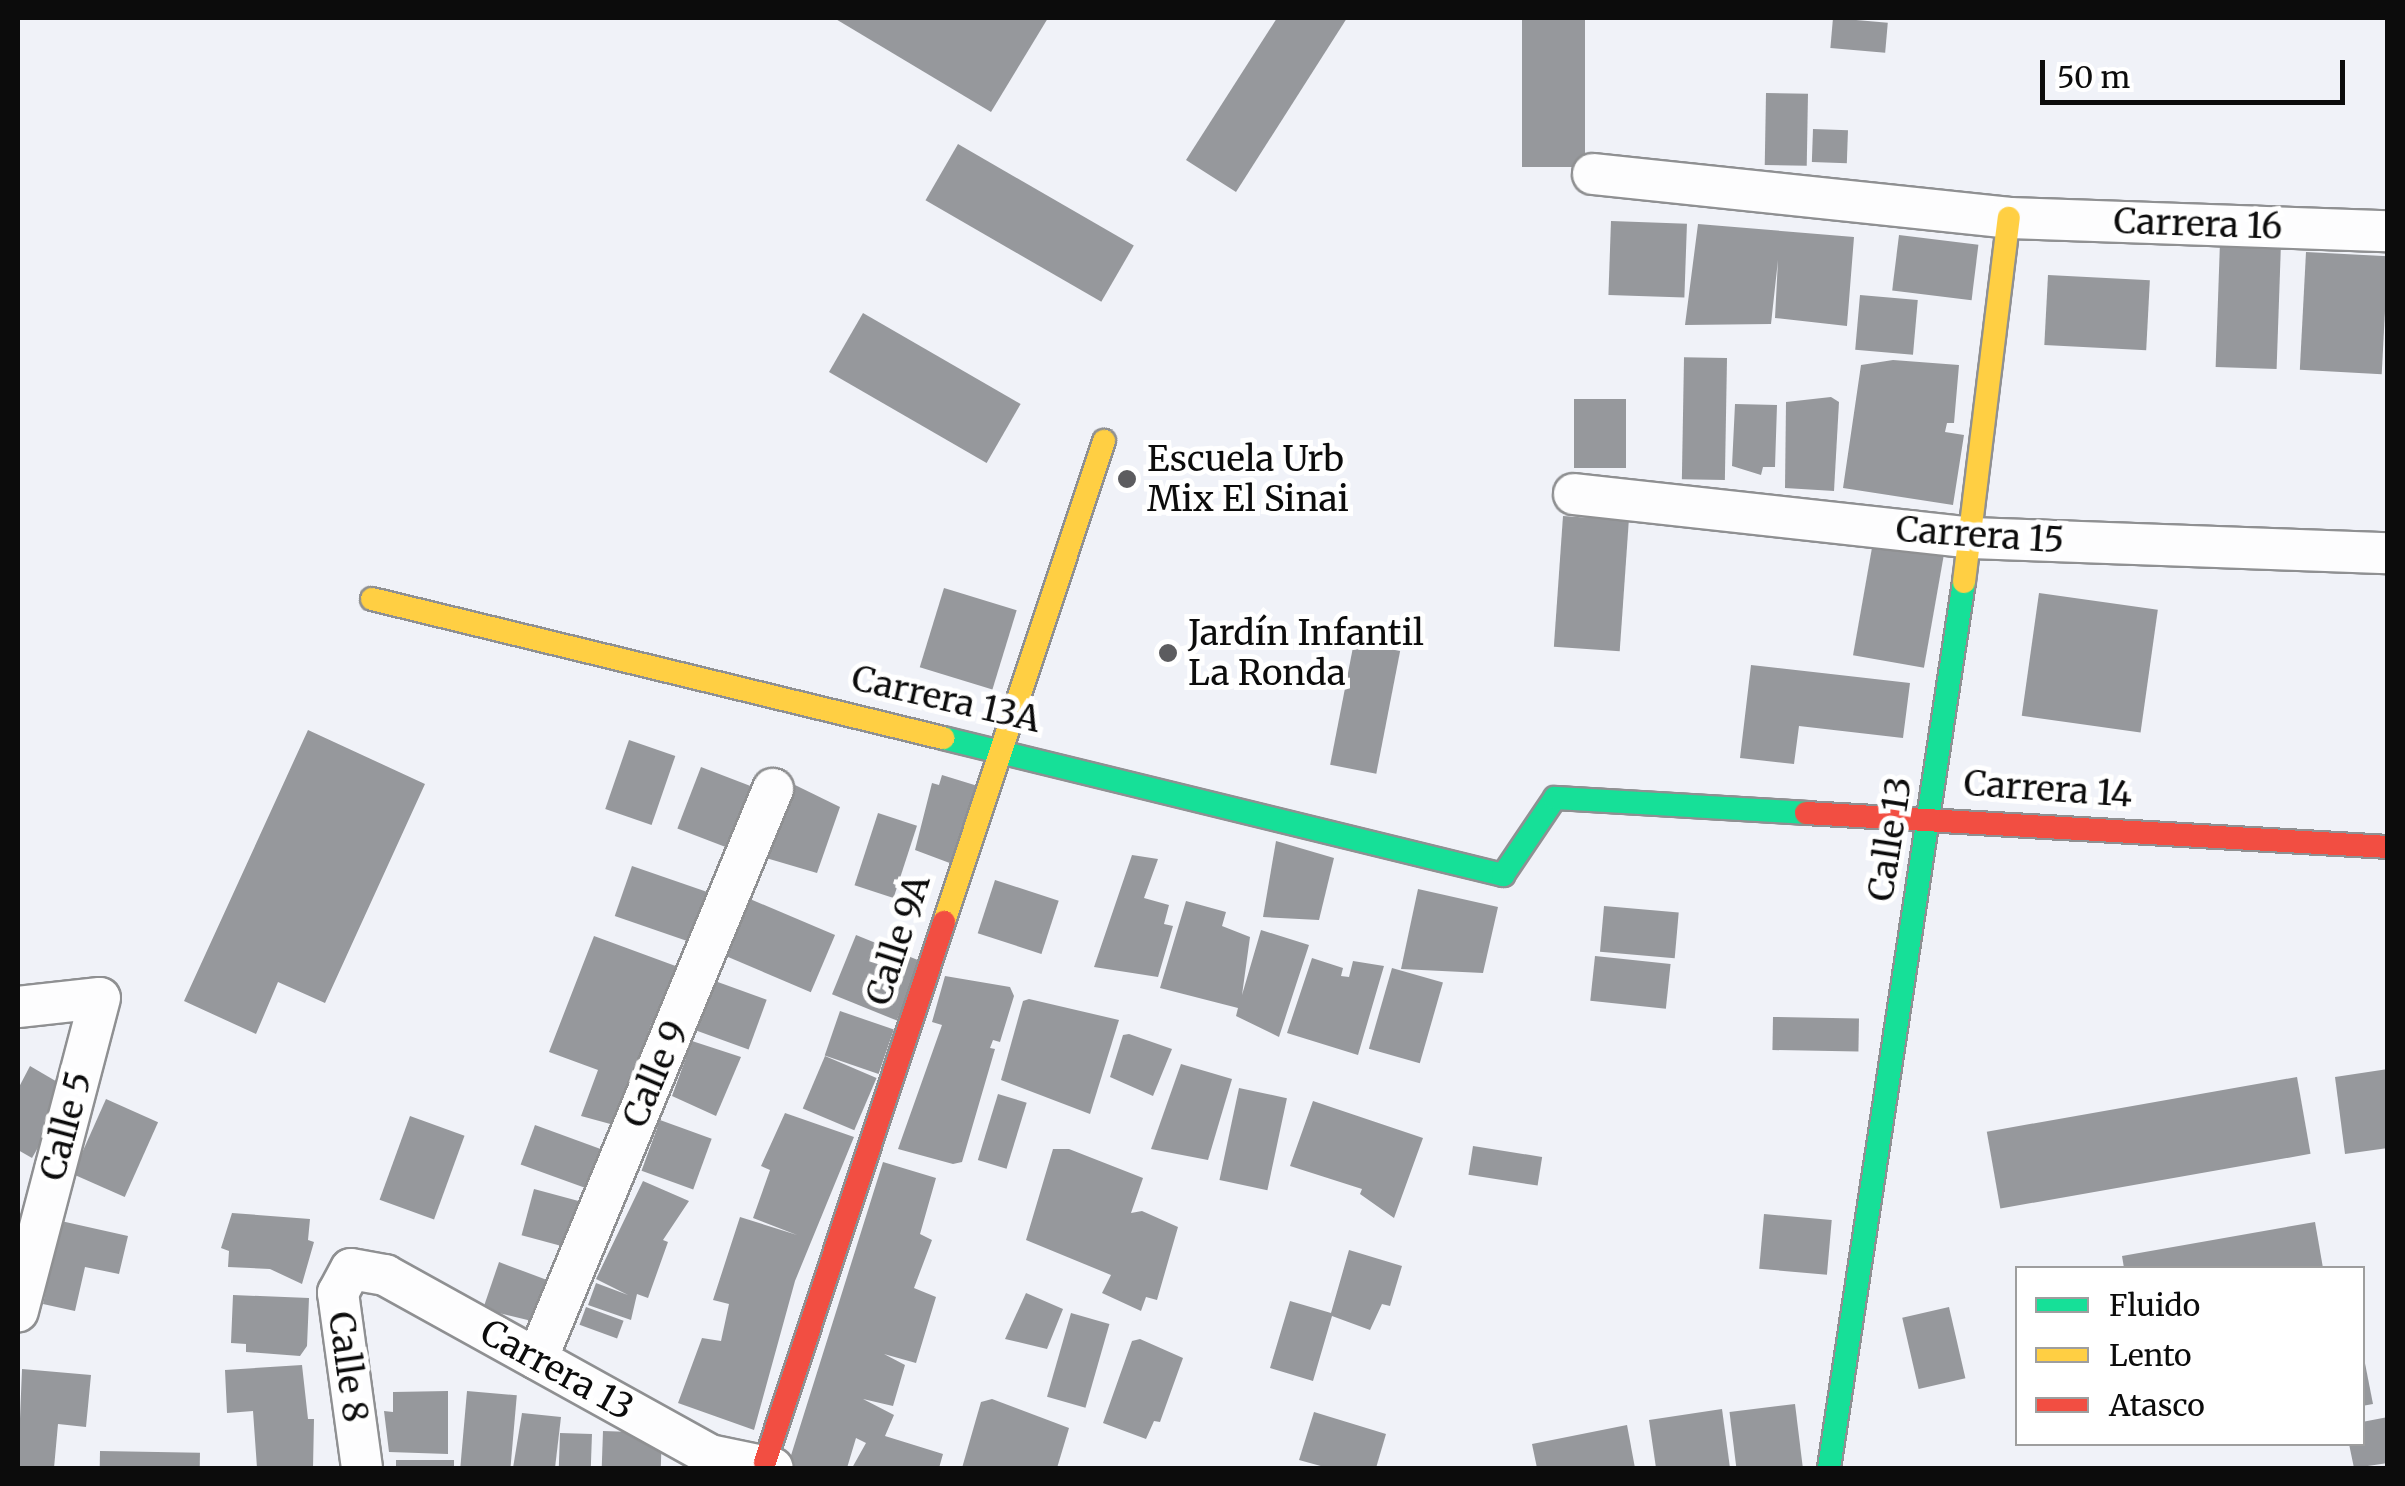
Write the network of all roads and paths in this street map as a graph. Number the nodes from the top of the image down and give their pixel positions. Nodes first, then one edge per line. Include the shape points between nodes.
1 (1593, 174) dead end
2 (2009, 218) junction
3 (2388, 231) edge
4 (1104, 441) dead end
5 (1574, 494) dead end
6 (1971, 538) junction
7 (2388, 553) edge
8 (372, 599) dead end
9 (998, 747) junction
10 (774, 788) dead end
11 (1929, 816) junction
12 (2388, 847) edge
13 (1503, 874) joint
14 (18, 1006) edge
15 (351, 1270) joint
16 (18, 1311) edge
17 (537, 1359) junction
18 (768, 1465) edge
19 (362, 1468) edge
20 (1829, 1468) edge

1 - 2 street, Carrera 16
2 - 3 street, Carrera 16
2 - 6 street, Calle 13
4 - 9 street, Calle 9A
5 - 6 street, Carrera 15
6 - 7 street, Carrera 15
6 - 11 street, Calle 13
8 - 9 street, Carrera 13A
9 - 13 street, Carrera 13A
9 - 18 street, Calle 9A
10 - 17 street, Calle 9
11 - 12 street, Carrera 14
11 - 13 street, Carrera 14 via 1555,798
11 - 20 street, Calle 13
14 - 16 street, Calle 5 via 100,998
15 - 17 street, Carrera 13 via 385,1275
15 - 19 street, Calle 8 via 338,1293
17 - 18 street, Carrera 13 via 710,1455

